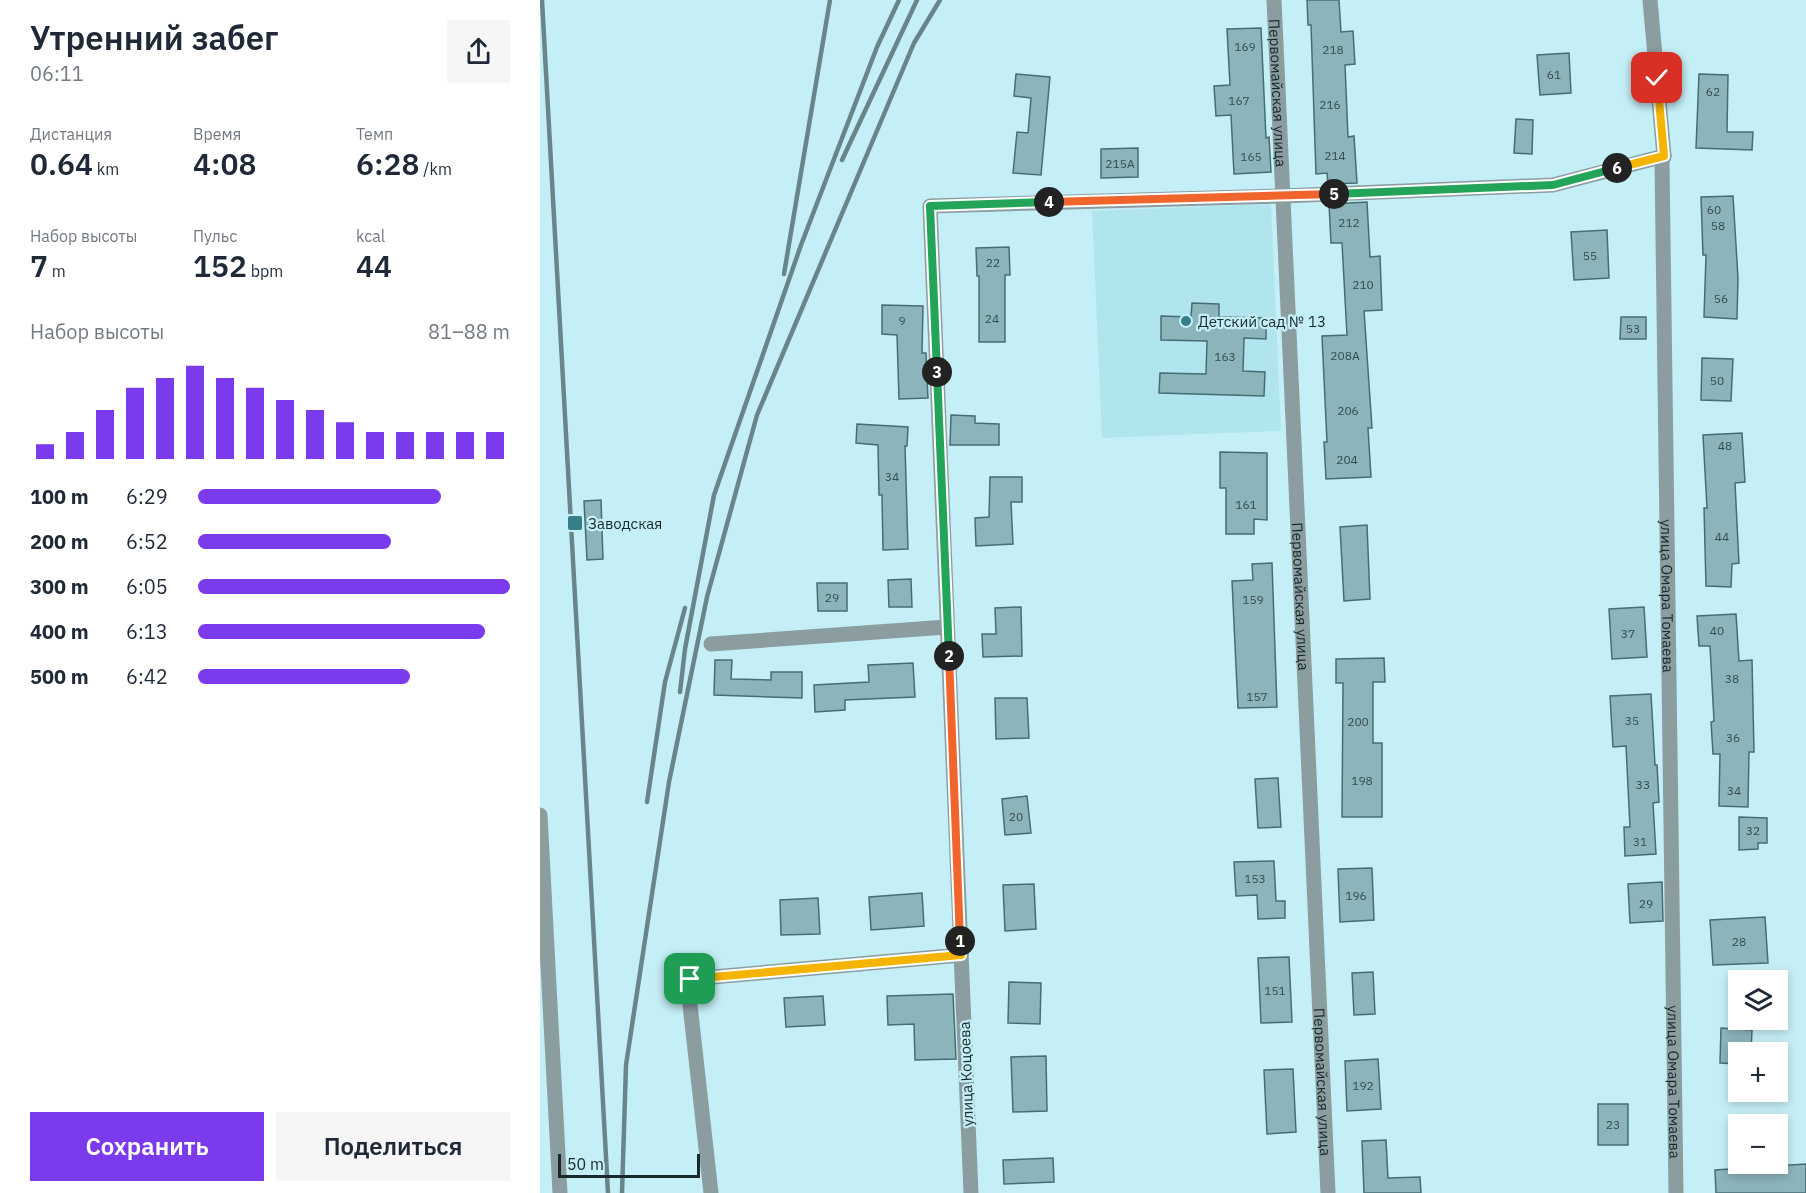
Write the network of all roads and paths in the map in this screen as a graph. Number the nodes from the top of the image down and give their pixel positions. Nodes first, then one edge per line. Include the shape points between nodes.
1 (1274, 0) edge
2 (1650, 0) edge
3 (1664, 156) junction
4 (1282, 196) junction
5 (947, 627) junction
6 (711, 644) dead end
7 (540, 815) edge
8 (542, 885) edge
9 (961, 955) junction
10 (560, 1193) edge
11 (711, 1193) edge
12 (971, 1193) edge
13 (1328, 1193) edge
14 (1676, 1193) edge

1 - 4 street, Первомайская улица
2 - 3 street, улица Омара Томаева
3 - 4 street, улица Коцоева via 1553,185
3 - 14 street, улица Омара Томаева
4 - 5 street, улица Коцоева via 930,206
4 - 13 street, Первомайская улица
5 - 6 street
5 - 9 street, улица Коцоева
7 - 8 street
8 - 10 street
9 - 11 street via 690,979
9 - 12 street, улица Коцоева

